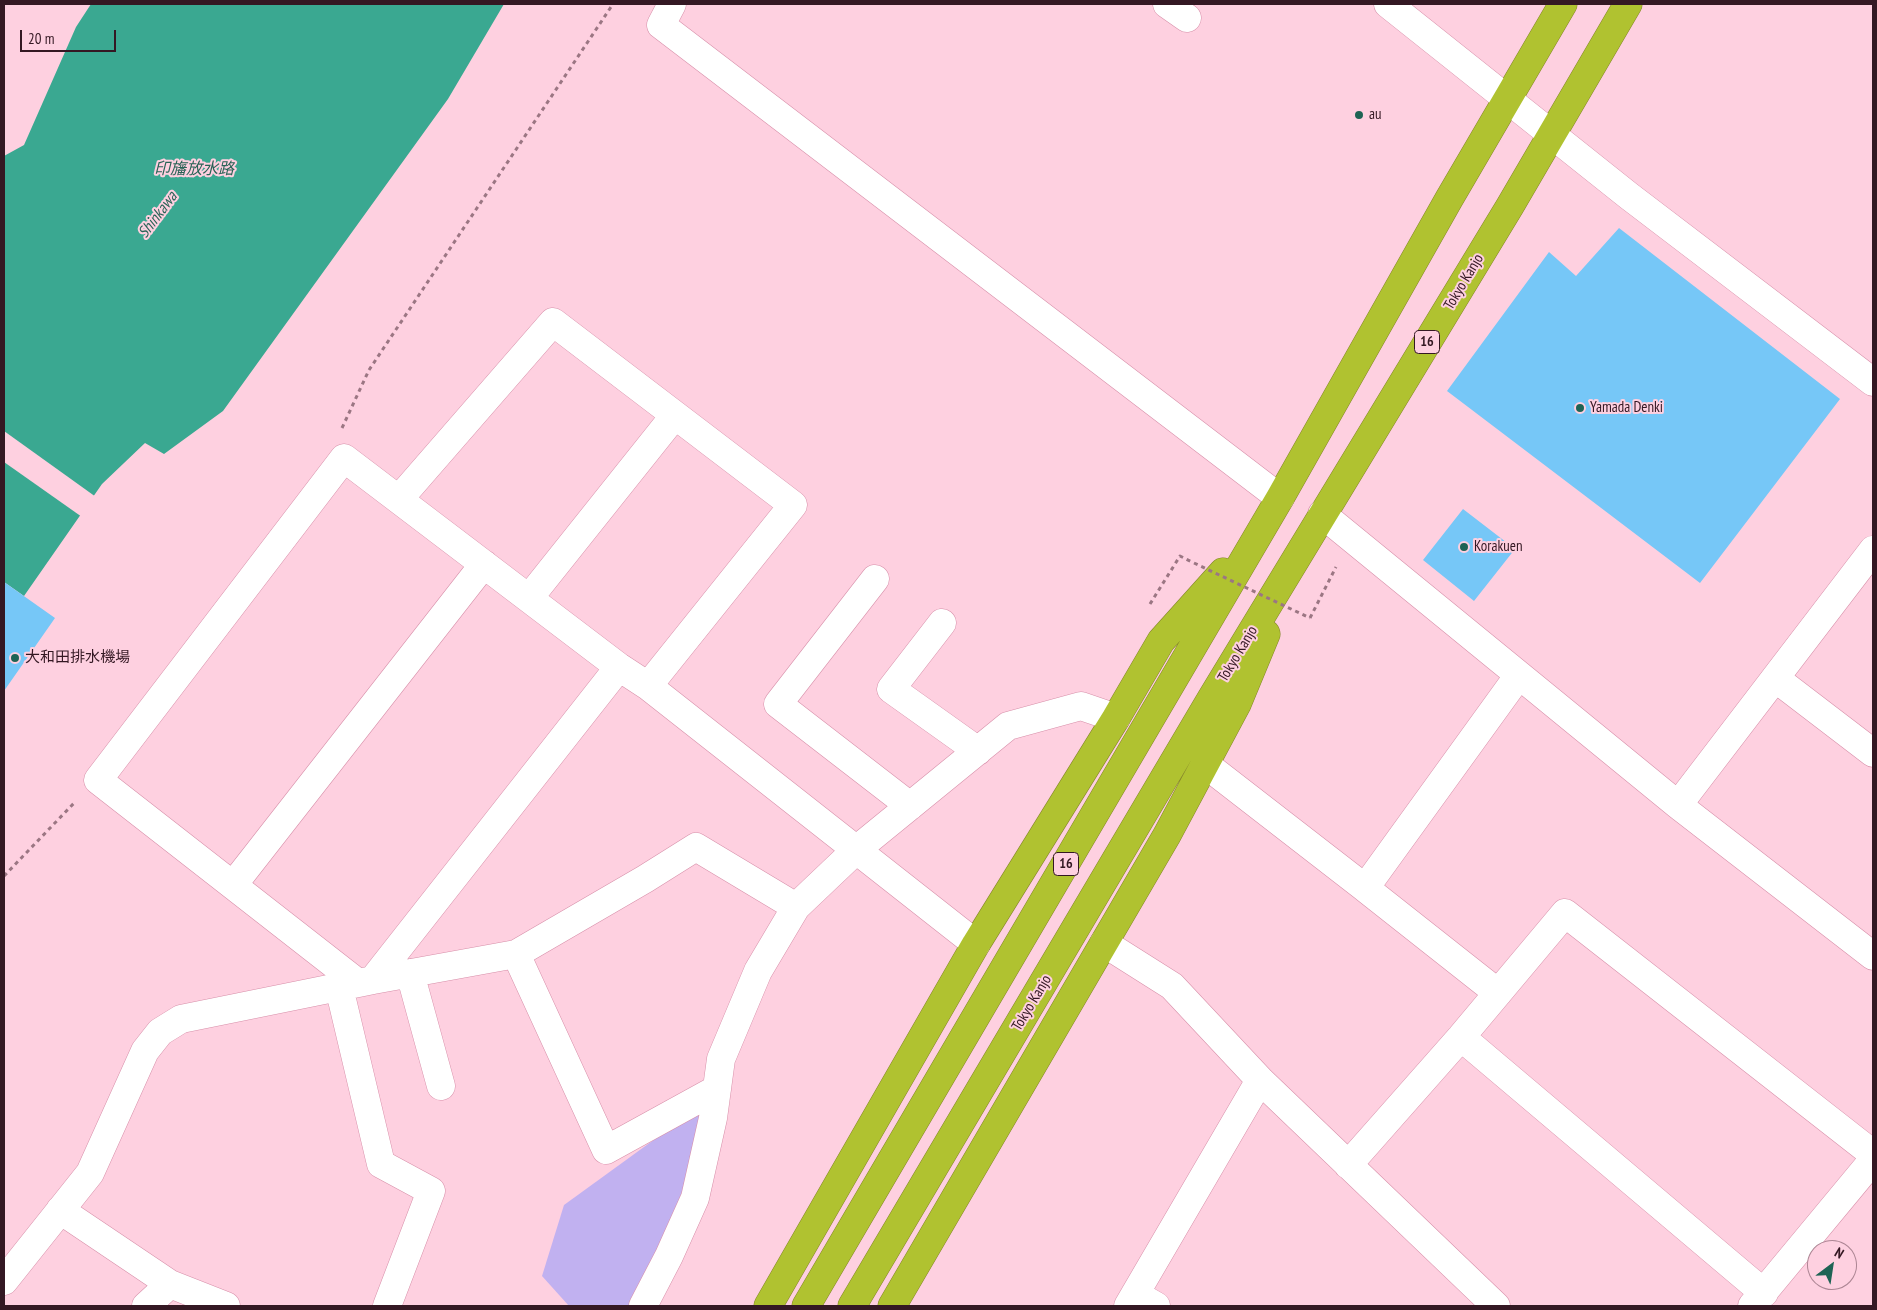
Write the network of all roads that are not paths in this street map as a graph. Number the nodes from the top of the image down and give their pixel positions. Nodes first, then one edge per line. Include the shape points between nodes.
1 (672, 4) edge
2 (1388, 4) edge
3 (1563, 4) edge
4 (1628, 4) edge
5 (1507, 98) junction
6 (1552, 134) junction
7 (1873, 382) edge
8 (674, 414) junction
9 (1280, 498) junction
10 (399, 499) junction
11 (1322, 514) junction
12 (1261, 530) junction
13 (1302, 550) junction
14 (1873, 550) edge
15 (484, 564) junction
16 (875, 579) dead end
17 (529, 598) junction
18 (942, 623) dead end
19 (619, 667) junction
20 (1519, 675) junction
21 (1775, 678) junction
22 (648, 686) junction
23 (1116, 718) junction
24 (978, 751) junction
25 (1873, 752) edge
26 (1205, 764) junction
27 (1678, 805) junction
28 (910, 806) junction
29 (856, 850) junction
30 (233, 885) junction
31 (1365, 888) junction
32 (796, 907) junction
33 (1104, 943) junction
34 (976, 944) junction
35 (516, 954) junction
36 (1873, 956) edge
37 (410, 973) junction
38 (357, 983) junction
39 (1498, 993) junction
40 (1461, 1037) junction
41 (1260, 1080) junction
42 (441, 1086) dead end
43 (717, 1089) junction
44 (1873, 1154) edge
45 (1873, 1160) edge
46 (1348, 1164) junction
47 (60, 1210) junction
48 (4, 1281) edge
49 (170, 1284) junction
50 (1758, 1300) edge
51 (1140, 1302) edge
52 (146, 1306) edge
53 (226, 1306) edge
54 (387, 1306) edge
55 (643, 1306) edge
56 (768, 1306) edge
57 (806, 1306) edge
58 (852, 1306) edge
59 (892, 1306) edge
60 (1496, 1306) edge

1 - 9 street via 661,25
2 - 5 street
3 - 5 highway, 16
4 - 6 highway, Tokyo Kanjo / 16
5 - 6 street
5 - 9 highway, 16
6 - 7 street
6 - 11 highway, Tokyo Kanjo / 16
8 - 10 street via 553,322
8 - 17 street
8 - 22 street via 793,505
9 - 12 highway, 16
10 - 15 street
10 - 30 street via 344,458 98,780
11 - 13 highway, Tokyo Kanjo / 16
11 - 20 street
12 - 23 highway, 16 via 1161,641
12 - 57 highway, 16
13 - 26 highway, 16 via 1237,704
13 - 58 highway, Tokyo Kanjo / 16
14 - 21 street
15 - 17 street
15 - 30 street
16 - 28 street via 778,704
17 - 19 street
18 - 24 street via 890,689
19 - 22 street
19 - 38 street
20 - 27 street
20 - 31 street
21 - 25 street
21 - 27 street
22 - 29 street
23 - 24 street via 1082,706 1008,726
23 - 34 highway, 16
24 - 28 street
26 - 31 street
26 - 33 highway, 16
27 - 36 street
28 - 29 street
29 - 32 street
29 - 34 street
30 - 38 street
31 - 39 street
32 - 35 street via 696,847
32 - 43 street via 758,971 721,1059
33 - 41 street via 1172,986
33 - 59 highway, 16
34 - 56 highway, 16
35 - 37 street
35 - 43 street via 606,1150
37 - 38 street
37 - 42 street
38 - 47 street via 181,1019 160,1032 145,1051 90,1173
38 - 54 street via 381,1164 432,1191
39 - 40 street
39 - 44 street via 1565,913
40 - 46 street
40 - 50 street
41 - 46 street
41 - 51 street
43 - 55 street via 694,1198
45 - 50 street
46 - 60 street
47 - 48 street
47 - 49 street
49 - 52 street
49 - 53 street

